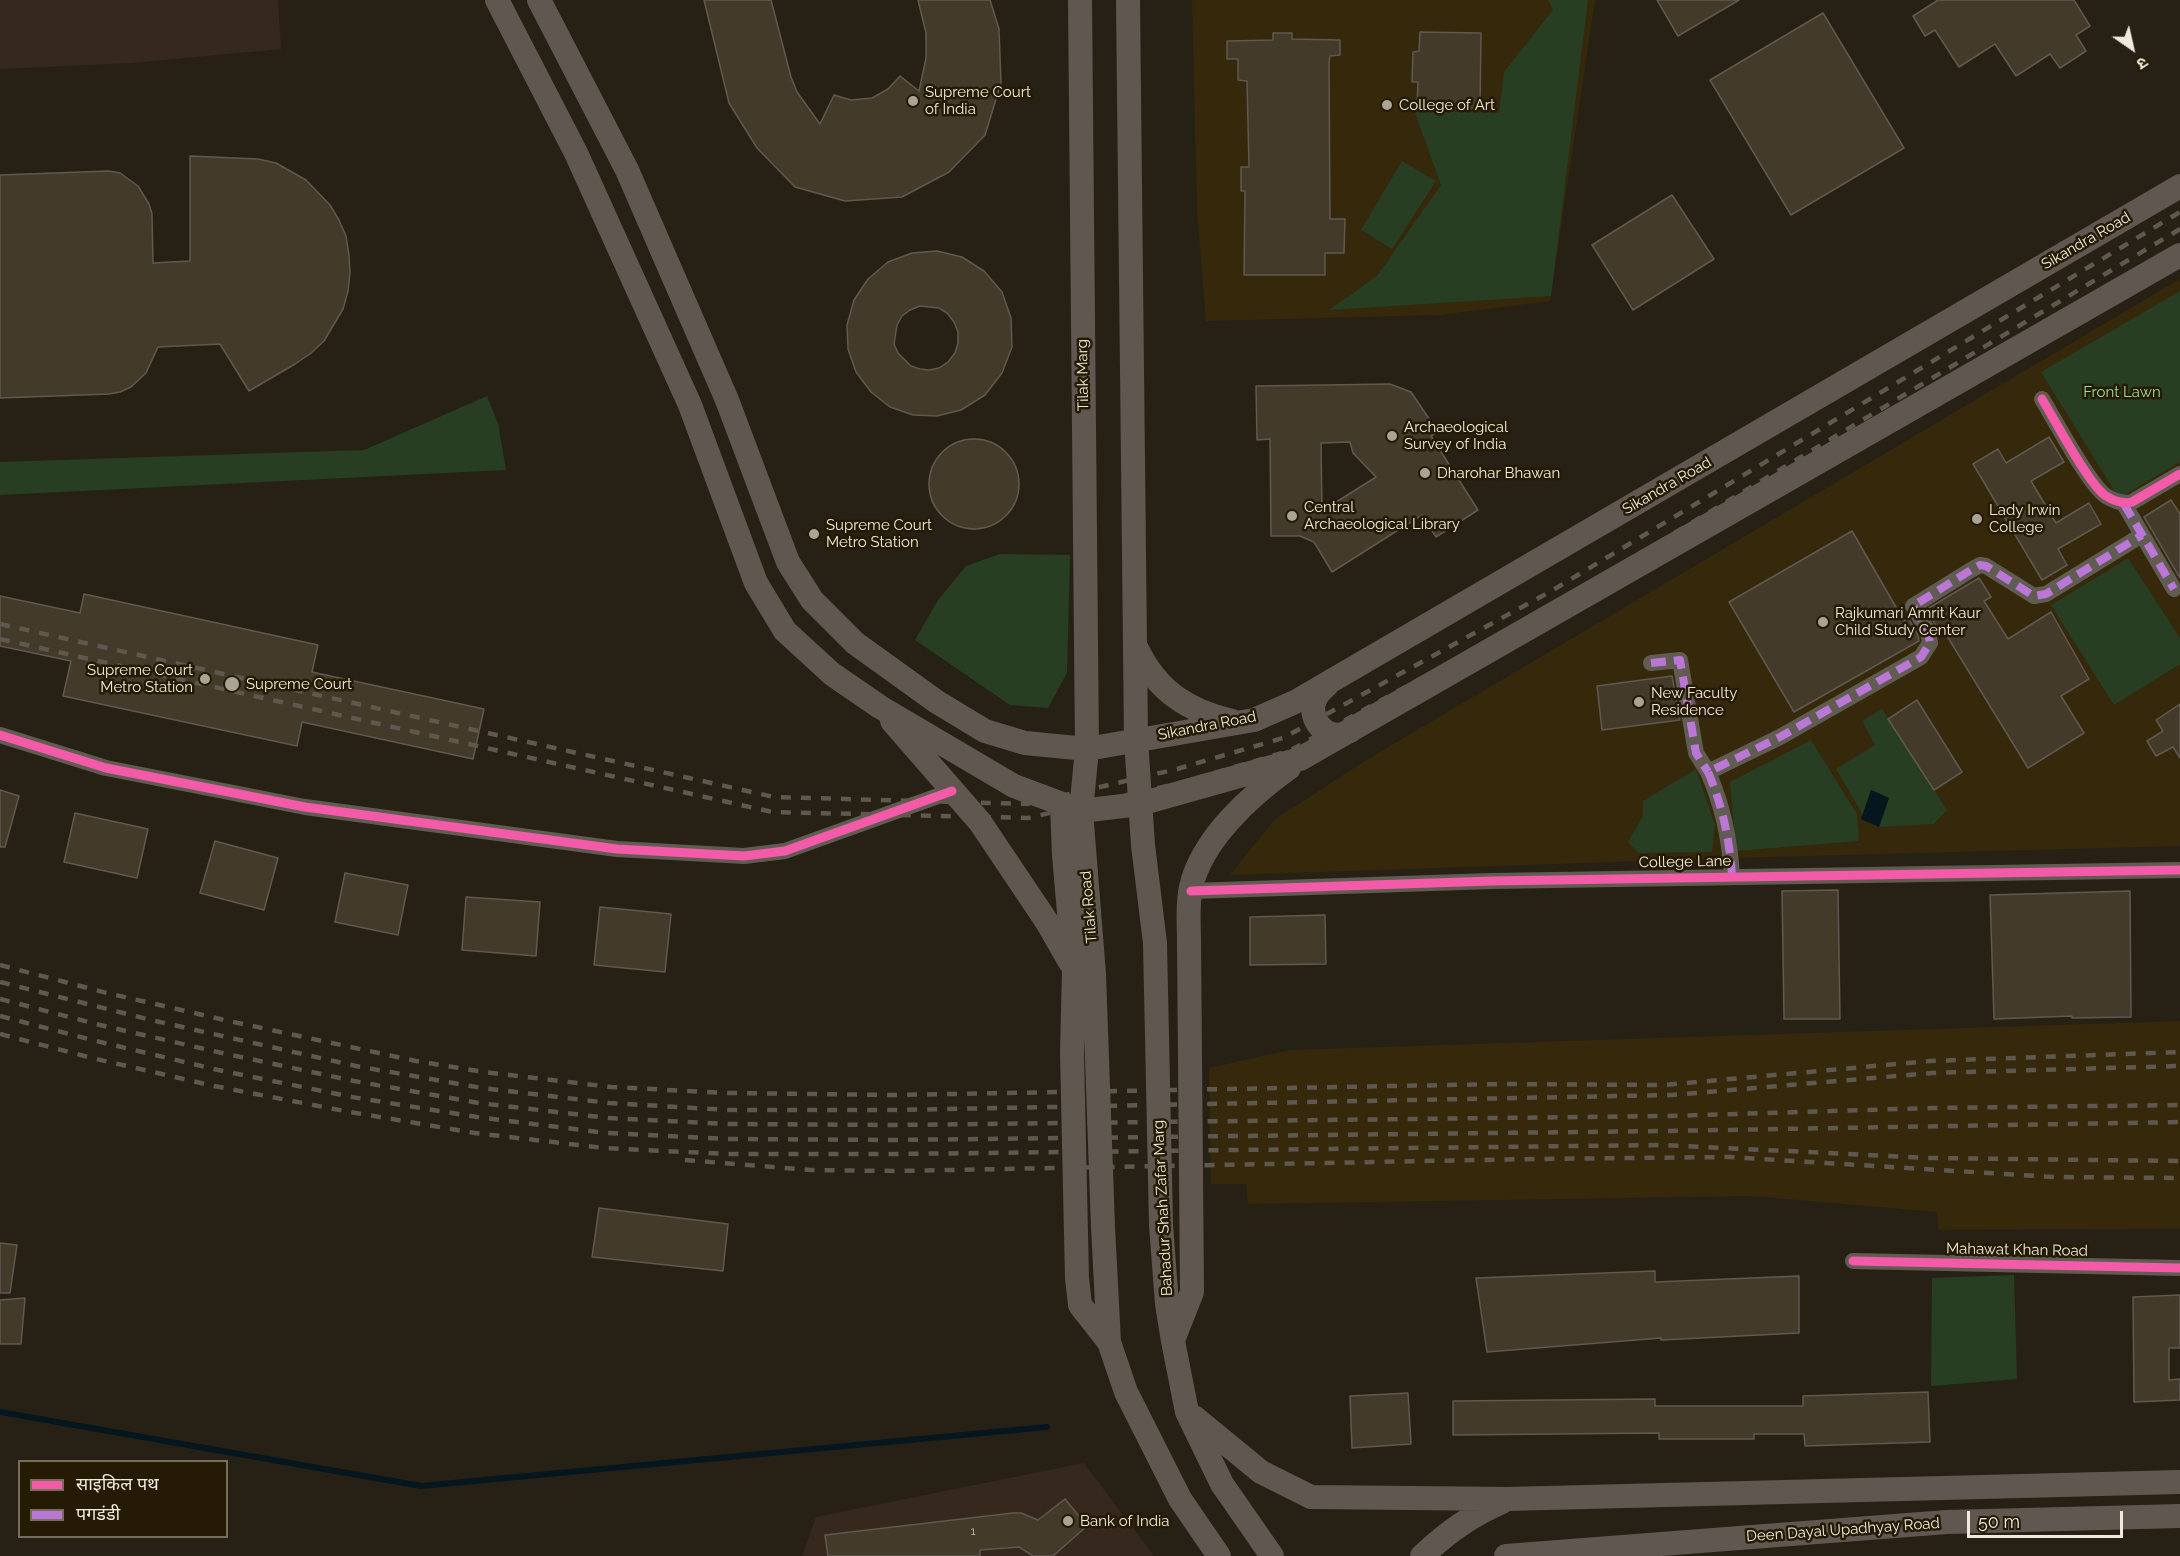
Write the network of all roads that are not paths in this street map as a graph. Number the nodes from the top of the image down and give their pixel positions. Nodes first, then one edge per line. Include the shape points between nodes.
1 (497, 0) edge
2 (539, 0) edge
3 (1080, 0) edge
4 (1128, 0) edge
5 (2180, 186) edge
6 (2180, 255) edge
7 (2042, 399) dead end
8 (2180, 475) edge
9 (2124, 504) junction
10 (2142, 535) junction
11 (2174, 589) dead end
12 (858, 645) junction
13 (1136, 647) junction
14 (1650, 663) dead end
15 (832, 674) junction
16 (1327, 685) junction
17 (880, 707) junction
18 (1240, 723) junction
19 (1350, 731) junction
20 (0, 735) edge
21 (1136, 739) junction
22 (1087, 749) junction
23 (1300, 759) junction
24 (1708, 772) junction
25 (952, 791) junction
26 (1140, 804) junction
27 (1071, 808) junction
28 (2180, 870) edge
29 (1732, 876) junction
30 (1191, 891) junction
31 (1189, 942) junction
32 (1155, 943) junction
33 (1074, 970) junction
34 (1852, 1261) dead end
35 (2180, 1268) edge
36 (1173, 1341) junction
37 (1109, 1342) junction
38 (1187, 1412) junction
39 (2180, 1482) edge
40 (1507, 1499) junction
41 (2180, 1516) edge
42 (1219, 1556) edge
43 (1272, 1556) edge
44 (1422, 1556) edge
45 (1506, 1556) edge

1 - 15 main road via 576,153 685,394 756,583 785,631
2 - 12 main road, Sikandra Road via 627,170 727,400 788,562 812,600
3 - 22 main road, Tilak Marg
4 - 13 main road
5 - 16 main road, Sikandra Road
6 - 19 main road
7 - 9 street via 2092,482 2105,496
8 - 9 street
9 - 10 street
10 - 11 street
10 - 24 street via 2046,594 2034,596 1980,565 1913,606 1928,631 1930,643 1921,657 1780,737
12 - 15 main road
12 - 22 main road, Sikandra Road via 937,702 986,731 1025,743
13 - 18 main road via 1148,670 1175,697 1209,716
13 - 21 main road
14 - 24 street via 1680,660 1696,753
15 - 17 main road
16 - 18 main road, Sikandra Road
16 - 19 main road via 1317,696 1314,718 1327,732 1338,735
17 - 25 main road
17 - 27 main road via 1014,786
18 - 21 main road, Sikandra Road
19 - 23 main road
20 - 25 street via 106,768 305,807 617,849 698,854 744,856 785,851
21 - 22 main road, Sikandra Road
21 - 26 main road
22 - 27 main road, Tilak Marg
23 - 26 main road
23 - 30 main road via 1226,825 1208,850
24 - 29 street via 1725,823
25 - 33 main road via 994,842
26 - 27 main road
26 - 32 main road
27 - 33 main road via 1064,855
27 - 37 main road, Tilak Road via 1095,1002
28 - 29 street, College Lane
29 - 30 street, College Lane
30 - 31 main road
31 - 32 main road
31 - 36 main road via 1192,1292
32 - 36 main road, Bahadur Shah Zafar Marg via 1161,1225
33 - 37 main road via 1077,1278 1080,1305
34 - 35 street, Mahawat Khan Road
36 - 38 main road, Bahadur Shah Zafar Marg
37 - 42 main road via 1126,1392 1180,1499
38 - 40 main road via 1261,1472 1311,1497
38 - 43 main road, Bahadur Shah Zafar Marg via 1222,1484
39 - 40 main road
40 - 44 main road via 1448,1532
41 - 45 main road, Deen Dayal Upadhyay Road via 1947,1522

